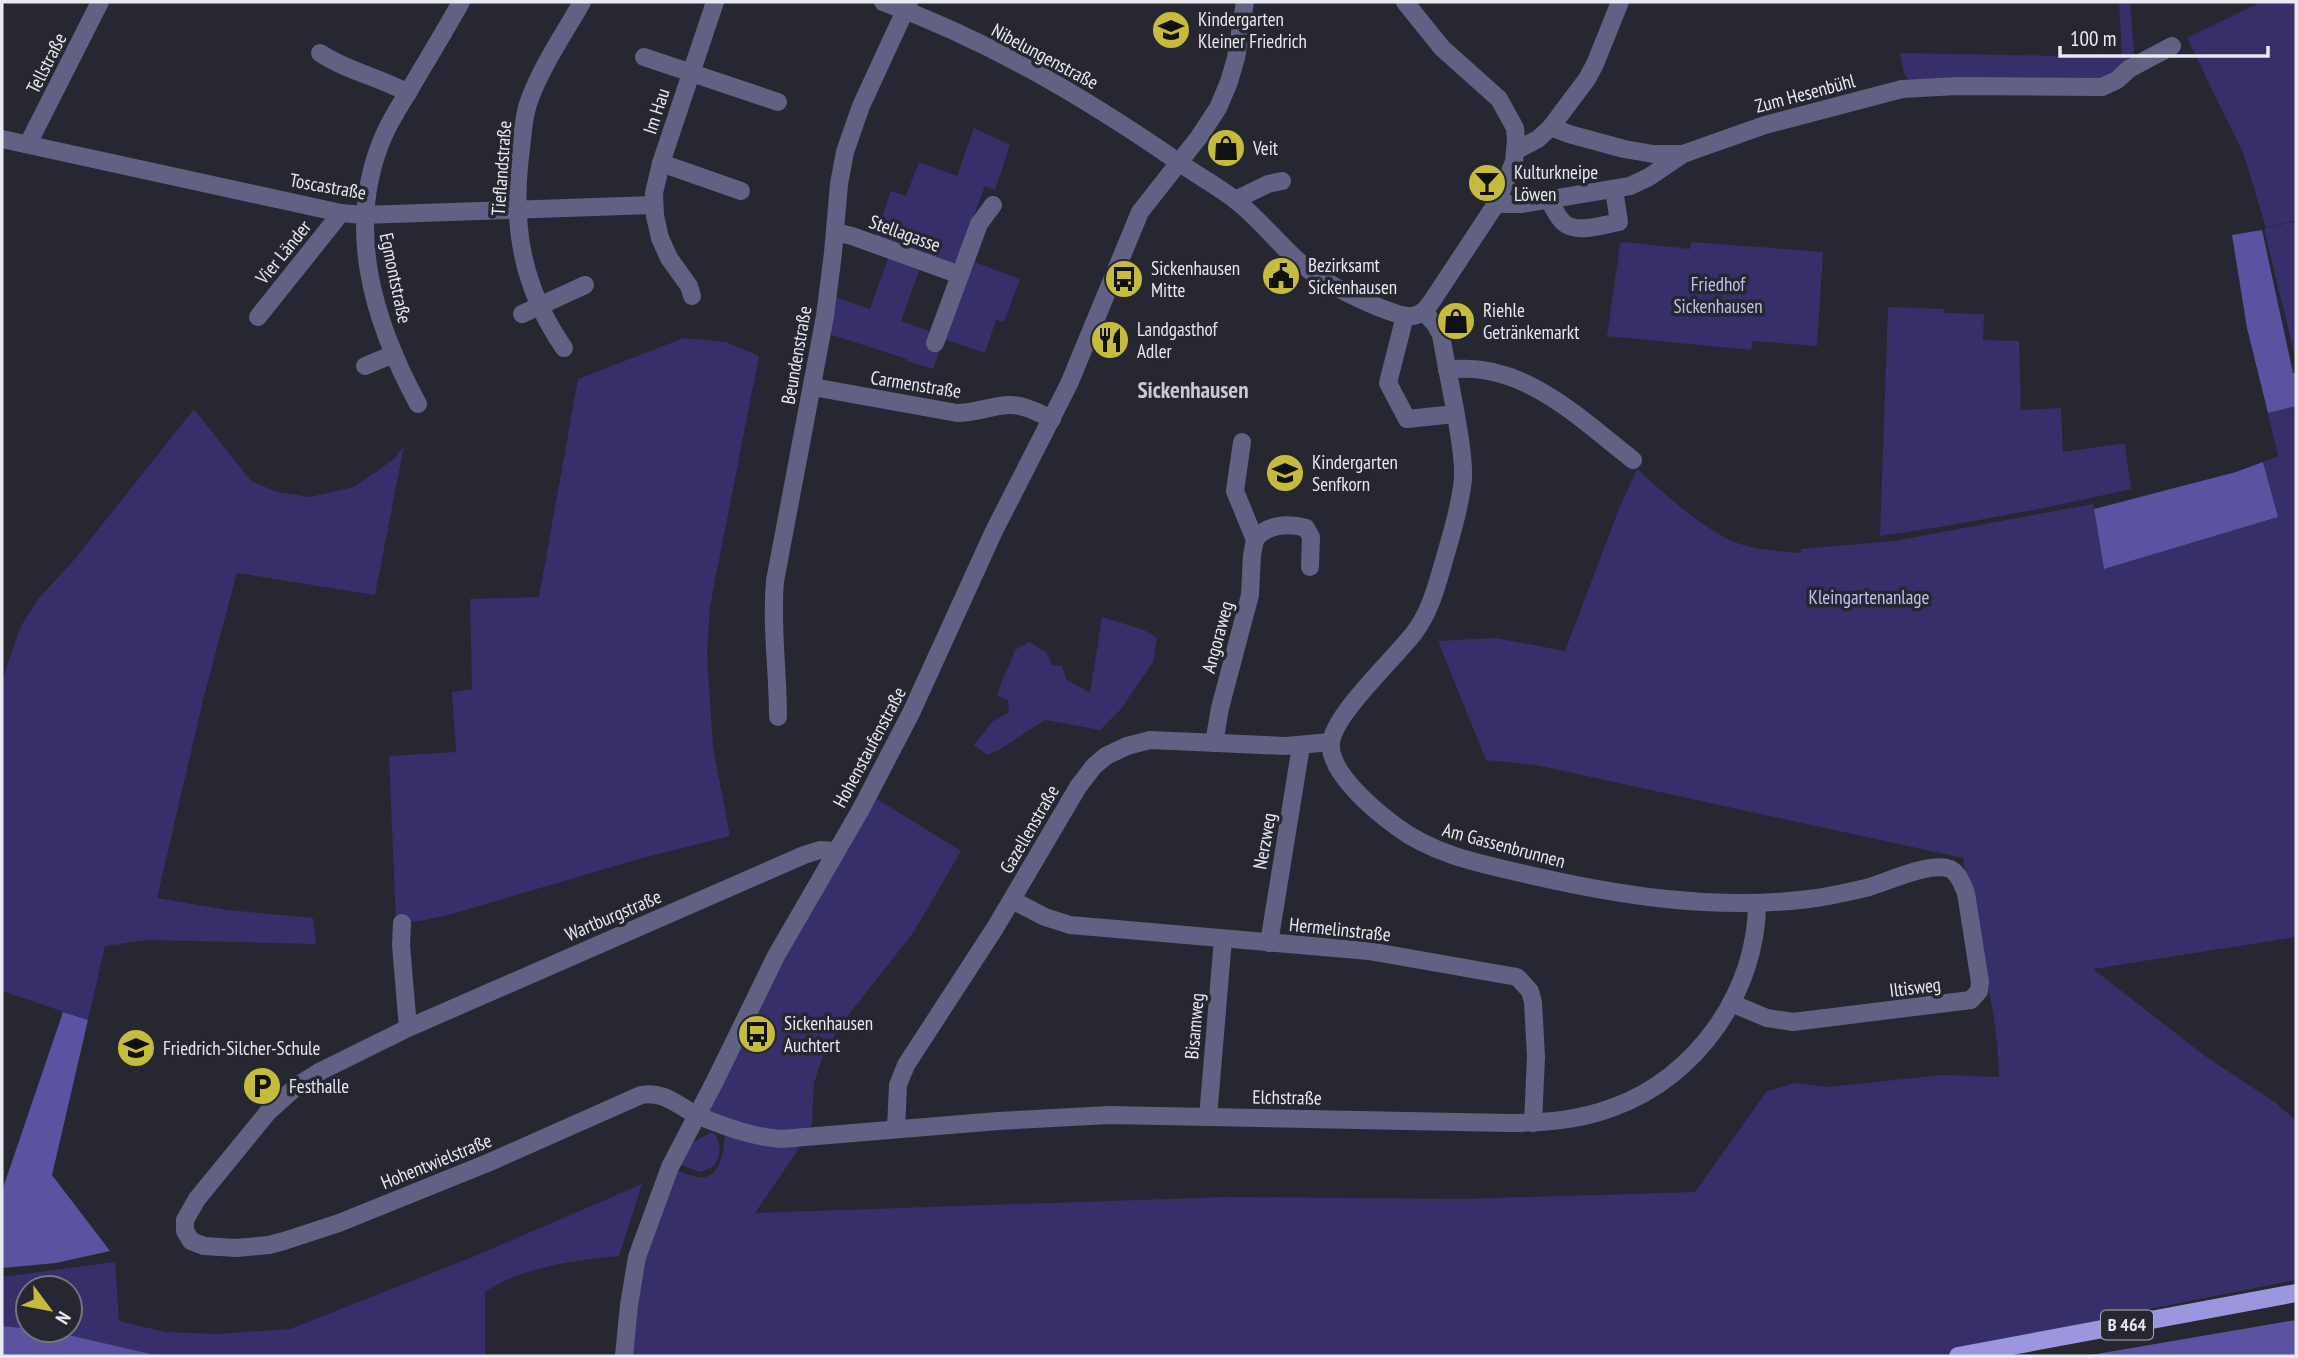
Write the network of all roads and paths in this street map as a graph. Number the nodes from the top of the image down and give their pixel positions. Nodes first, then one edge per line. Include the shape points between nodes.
1 (100, 2) edge
2 (461, 2) edge
3 (582, 2) edge
4 (715, 2) edge
5 (883, 2) edge
6 (1245, 2) edge
7 (1405, 2) edge
8 (1620, 2) edge
9 (907, 6) edge
10 (2172, 46) dead end
11 (320, 53) dead end
12 (644, 58) dead end
13 (690, 73) junction
14 (408, 93) junction
15 (778, 102) dead end
16 (1551, 127) junction
17 (2, 139) edge
18 (29, 144) junction
19 (1517, 145) junction
20 (1683, 154) junction
21 (661, 163) junction
22 (1178, 163) junction
23 (1282, 181) dead end
24 (1614, 190) junction
25 (741, 191) dead end
26 (1548, 199) junction
27 (1235, 200) junction
28 (1496, 204) junction
29 (653, 205) junction
30 (993, 205) dead end
31 (517, 210) junction
32 (341, 213) junction
33 (363, 215) junction
34 (835, 232) junction
35 (960, 275) junction
36 (585, 285) dead end
37 (692, 296) dead end
38 (539, 306) junction
39 (1424, 312) junction
40 (522, 314) dead end
41 (1405, 316) junction
42 (258, 317) dead end
43 (935, 343) dead end
44 (564, 348) dead end
45 (394, 354) junction
46 (365, 366) dead end
47 (1447, 370) junction
48 (813, 387) junction
49 (418, 404) dead end
50 (1455, 414) junction
51 (1052, 419) junction
52 (1242, 442) dead end
53 (1633, 460) dead end
54 (1255, 540) junction
55 (1310, 567) dead end
56 (778, 717) dead end
57 (1214, 743) junction
58 (1331, 743) junction
59 (1301, 746) junction
60 (836, 851) junction
61 (1954, 871) joint
62 (1012, 900) junction
63 (1757, 903) junction
64 (402, 923) dead end
65 (1223, 939) junction
66 (1269, 943) junction
67 (1731, 1003) junction
68 (408, 1028) junction
69 (697, 1115) junction
70 (1208, 1117) junction
71 (1533, 1123) junction
72 (896, 1129) junction
73 (185, 1231) joint
74 (2296, 1293) edge
75 (624, 1356) edge
76 (1958, 1356) edge

1 - 18 street, Tellstraße
2 - 14 street, Egmontstraße
3 - 31 street, Tieflandstraße via 526,110
4 - 13 street, Im Hau
5 - 9 street, Nibelungenstraße
6 - 22 street, Hohenstaufenstraße via 1236,58 1224,95
7 - 19 street via 1442,48 1499,99 1515,128
8 - 16 street via 1595,64
9 - 22 street, Nibelungenstraße via 1044,76
9 - 34 street, Beundenstraße via 849,136
10 - 20 street, Zum Hesenbühl via 2102,87 1902,89 1765,125
11 - 14 street
12 - 13 street, Im Hau
13 - 15 street, Im Hau
13 - 21 street, Im Hau
14 - 33 street, Egmontstraße via 374,159
16 - 19 street via 1538,139
16 - 20 street, Zum Hesenbühl via 1624,149
17 - 18 street, Toscastraße
18 - 32 street, Toscastraße
19 - 28 street
20 - 24 street via 1640,183
21 - 25 street, Im Hau
21 - 29 street, Im Hau
22 - 27 street, Nibelungenstraße
22 - 51 street, Hohenstaufenstraße via 1140,212
23 - 27 street
24 - 26 street
24 - 26 street via 1619,222 1584,228 1565,224
26 - 28 street
27 - 41 street, Nibelungenstraße via 1314,275
28 - 39 street
29 - 31 street, Toscastraße
29 - 37 street, Im Hau via 664,248
30 - 35 street, Stellagasse via 979,224
31 - 33 street, Toscastraße
31 - 38 street, Tieflandstraße via 521,250
32 - 33 street, Toscastraße
32 - 42 street, Vier Länder
33 - 45 street, Egmontstraße via 371,284
34 - 35 street, Stellagasse
34 - 48 street, Beundenstraße
35 - 43 street, Stellagasse
36 - 38 street
38 - 40 street
38 - 44 street, Tieflandstraße
39 - 41 street
39 - 47 street via 1441,335
41 - 50 street via 1389,388 1407,419
45 - 46 street
45 - 49 street, Egmontstraße
47 - 50 street
47 - 53 street via 1480,370 1525,381
48 - 51 street, Carmenstraße via 957,413 1018,405
48 - 56 street, Beundenstraße via 775,581
50 - 58 street via 1463,480 1432,601 1414,633 1339,721
51 - 60 street, Hohenstaufenstraße via 994,531 911,713
52 - 54 street, Angoraweg via 1235,491
54 - 55 street via 1273,527 1306,528 1311,537
54 - 57 street, Angoraweg via 1247,605
57 - 59 street, Gazellenstraße
57 - 62 street, Gazellenstraße via 1150,740 1105,756 1078,788
58 - 59 street, Gazellenstraße
58 - 63 street, Am Gassenbrunnen via 1336,766 1381,815 1417,841 1449,854 1618,892
59 - 66 street, Nerzweg
60 - 68 street, Wartburgstraße via 804,855
60 - 69 street, Hohenstaufenstraße via 776,956
61 - 63 street, Am Gassenbrunnen via 1932,867 1839,894
61 - 67 street, Iltisweg via 1966,893 1979,974 1979,991 1971,1000 1793,1022 1767,1018
62 - 65 street, Hermelinstraße via 1070,925
62 - 72 street, Gazellenstraße via 906,1065 898,1086
63 - 67 street, Elchstraße via 1749,960
64 - 68 street
65 - 66 street, Hermelinstraße
65 - 70 street, Bisamweg
66 - 71 street, Hermelinstraße via 1368,951 1517,977 1533,1002
67 - 71 street, Elchstraße via 1688,1060 1637,1097 1588,1115
68 - 73 street, Wartburgstraße via 321,1071 280,1101 190,1210
69 - 72 street, Elchstraße via 768,1138
69 - 73 street, Hohentwielstraße via 665,1096 641,1095 439,1183 269,1245 204,1246 191,1241
69 - 75 street, Hohenstaufenstraße via 666,1175 637,1257
70 - 71 street, Elchstraße
70 - 72 street, Elchstraße via 1098,1115
74 - 76 main road, B 464

